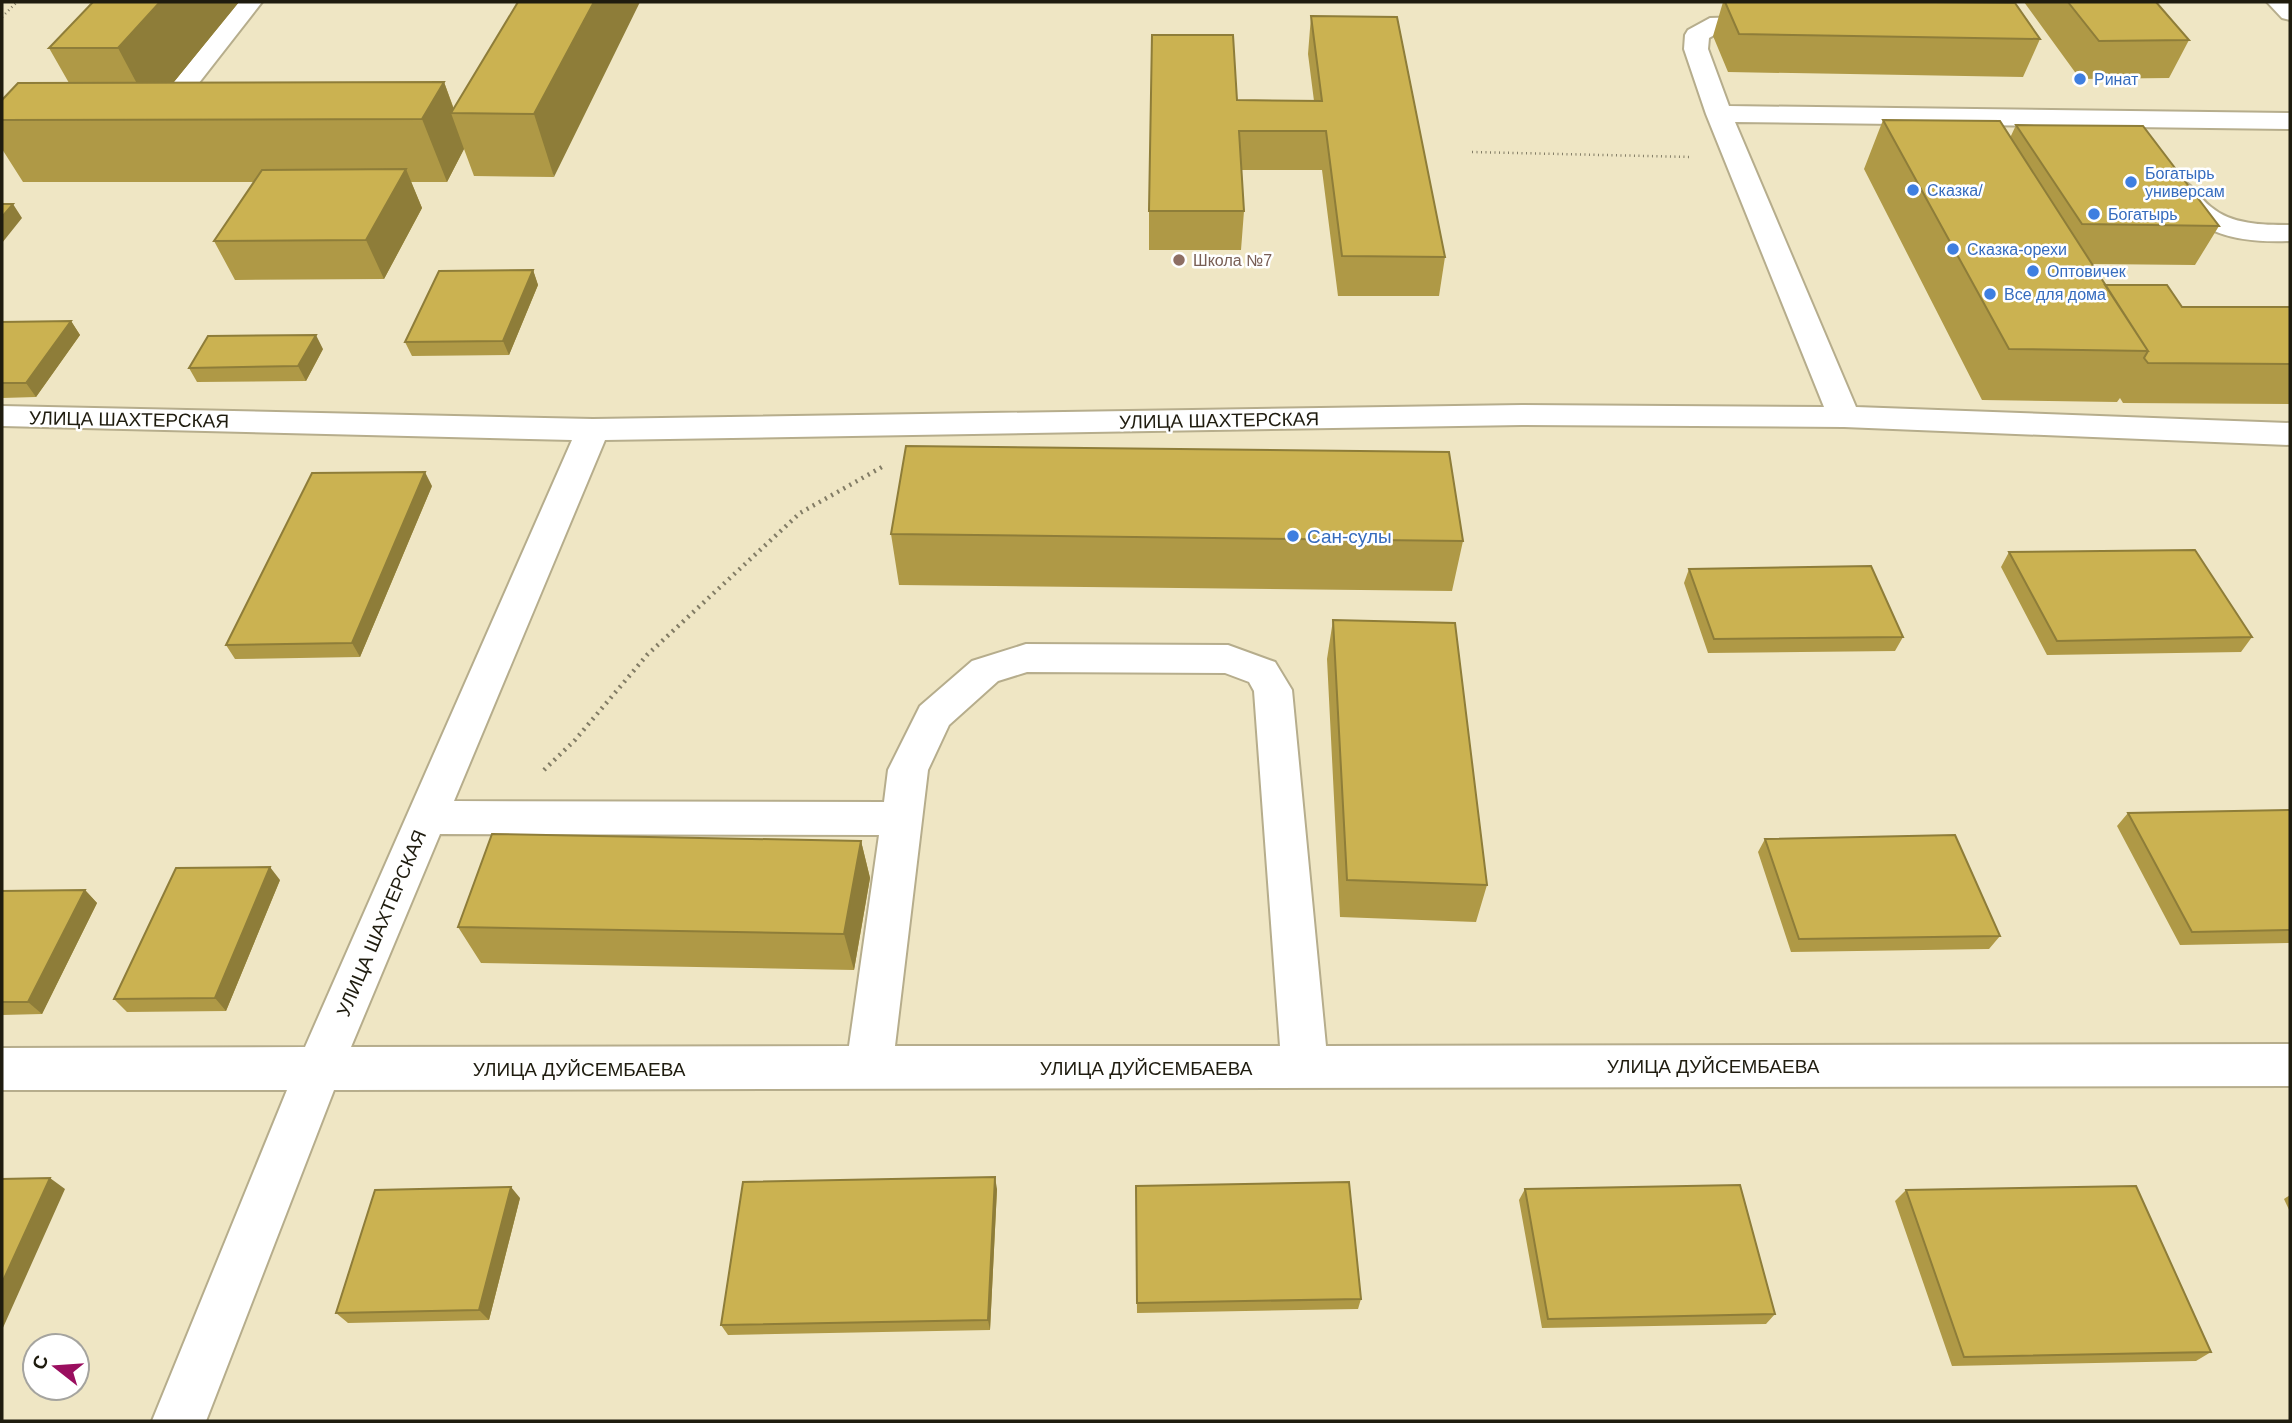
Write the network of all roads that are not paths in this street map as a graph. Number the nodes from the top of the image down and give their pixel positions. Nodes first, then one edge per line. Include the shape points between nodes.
1 (250, 2) edge
2 (2279, 2) edge
3 (1794, 12) edge
4 (2290, 13) edge
5 (1818, 23) edge
6 (1719, 114) junction
7 (161, 115) junction
8 (188, 115) edge
9 (125, 118) edge
10 (2120, 119) junction
11 (2290, 121) edge
12 (2290, 233) edge
13 (2, 416) edge
14 (1844, 416) junction
15 (593, 430) junction
16 (2290, 434) edge
17 (426, 817) junction
18 (902, 819) junction
19 (2290, 1065) edge
20 (1306, 1067) junction
21 (2, 1069) edge
22 (869, 1069) junction
23 (318, 1070) junction
24 (179, 1421) edge

1 - 7 street
2 - 4 street
3 - 5 street
3 - 6 street via 1718,23 1697,35 1696,49
6 - 10 street
6 - 14 street
7 - 8 street
7 - 9 street
10 - 11 street
10 - 12 street via 2193,206 2215,222
13 - 15 street, УЛИЦА ШАХТЕРСКАЯ
14 - 15 street, УЛИЦА ШАХТЕРСКАЯ via 1522,415
14 - 16 street, УЛИЦА ШАХТЕРСКАЯ
15 - 17 street, УЛИЦА ШАХТЕРСКАЯ
17 - 18 street
17 - 23 street, УЛИЦА ШАХТЕРСКАЯ
18 - 20 street via 908,770 934,716 985,671 1026,658 1228,659 1262,672 1273,690
18 - 22 street
19 - 20 street, УЛИЦА ДУЙСЕМБАЕВА
20 - 22 street, УЛИЦА ДУЙСЕМБАЕВА
21 - 23 street, УЛИЦА ДУЙСЕМБАЕВА
22 - 23 street, УЛИЦА ДУЙСЕМБАЕВА
23 - 24 street, УЛИЦА ШАХТЕРСКАЯ

